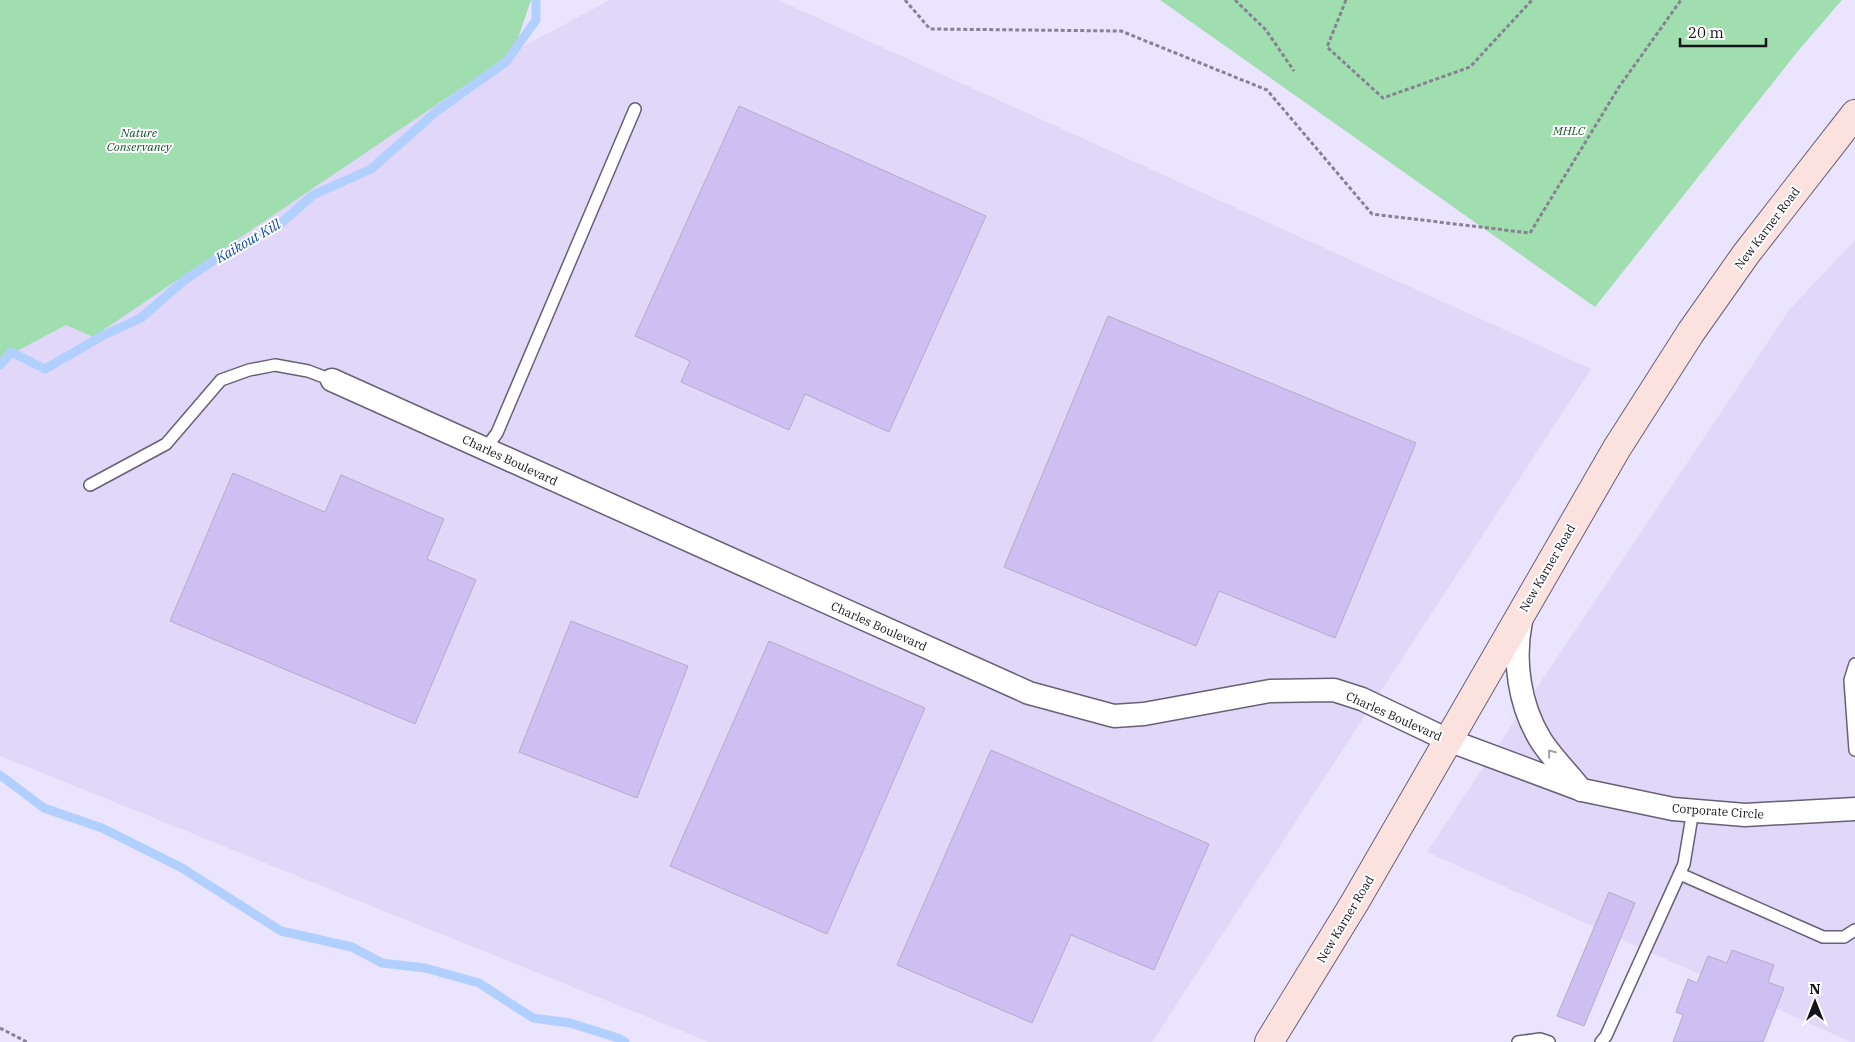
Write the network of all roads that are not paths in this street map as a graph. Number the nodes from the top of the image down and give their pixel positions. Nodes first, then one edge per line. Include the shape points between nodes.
1 (635, 109) dead end
2 (1855, 114) edge
3 (332, 380) joint
4 (486, 448) junction
5 (90, 485) dead end
6 (1524, 608) junction
7 (1855, 664) edge
8 (1448, 740) junction
9 (1855, 750) edge
10 (1582, 790) junction
11 (1694, 810) junction
12 (1855, 810) edge
13 (1680, 874) junction
14 (1855, 930) edge
15 (1269, 1042) edge
16 (1518, 1042) edge
17 (1548, 1042) edge
18 (1601, 1042) edge

1 - 4 lane via 497,434
2 - 6 main road, New Karner Road via 1746,254 1691,332 1617,448
3 - 4 street, Charles Boulevard
3 - 5 lane via 308,371 275,365 221,380 166,444
4 - 8 street, Charles Boulevard via 1029,693 1114,716 1144,714 1270,691 1334,690 1362,699
6 - 8 main road, New Karner Road
10 -> 6 street via 1540,740 1528,713 1521,689 1517,652
7 - 9 lane via 1850,680
8 - 10 street, Corporate Circle
8 - 15 main road, New Karner Road via 1355,902
10 - 11 street, Corporate Circle via 1673,809
11 - 12 street, Corporate Circle via 1745,814
11 - 13 lane
13 - 14 lane via 1823,936 1844,938
13 - 18 lane
16 - 17 lane via 1540,1039

